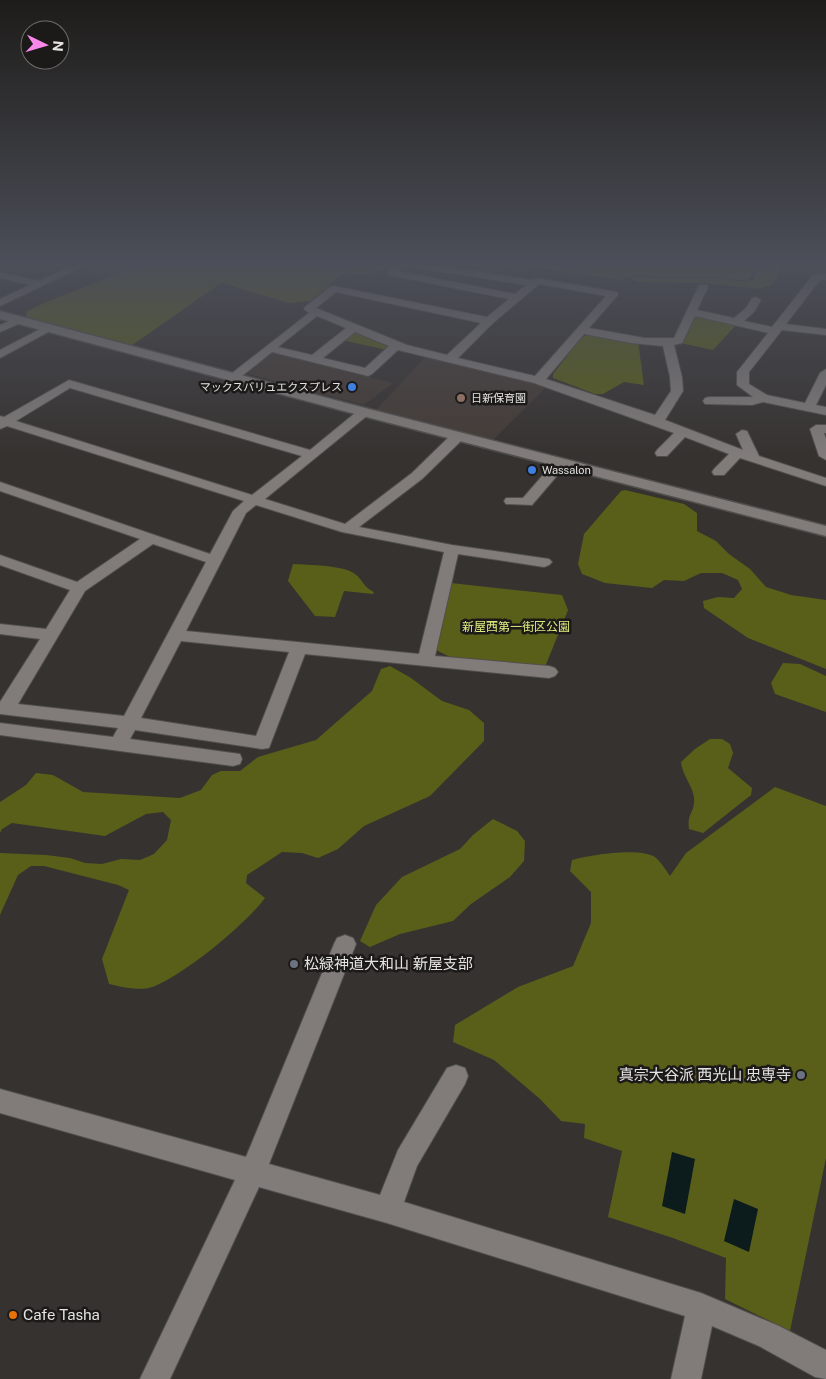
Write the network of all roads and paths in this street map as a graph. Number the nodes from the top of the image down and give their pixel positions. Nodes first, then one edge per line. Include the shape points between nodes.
1 (42, 326) edge
2 (297, 326) edge
3 (350, 326) edge
4 (484, 326) edge
5 (585, 326) edge
6 (685, 326) edge
7 (766, 326) edge
8 (48, 328) junction
9 (354, 328) junction
10 (778, 328) junction
11 (582, 330) junction
12 (826, 332) edge
13 (668, 343) junction
14 (396, 346) junction
15 (269, 348) junction
16 (0, 355) edge
17 (314, 359) junction
18 (450, 359) junction
19 (826, 373) edge
20 (233, 377) junction
21 (538, 380) junction
22 (763, 398) junction
23 (709, 401) dead end
24 (810, 407) junction
25 (826, 411) edge
26 (364, 412) junction
27 (655, 421) junction
28 (2, 422) edge
29 (826, 429) edge
30 (682, 432) junction
31 (742, 434) dead end
32 (458, 436) junction
33 (662, 453) dead end
34 (737, 453) junction
35 (312, 455) junction
36 (826, 456) edge
37 (752, 458) junction
38 (561, 463) junction
39 (719, 472) dead end
40 (825, 479) edge
41 (0, 486) edge
42 (254, 499) junction
43 (510, 501) dead end
44 (347, 529) junction
45 (826, 531) edge
46 (151, 538) junction
47 (452, 548) junction
48 (0, 560) edge
49 (214, 560) junction
50 (544, 562) dead end
51 (79, 588) junction
52 (0, 629) edge
53 (51, 635) junction
54 (176, 635) junction
55 (299, 648) junction
56 (426, 660) junction
57 (549, 672) dead end
58 (3, 708) edge
59 (130, 723) junction
60 (0, 729) edge
61 (118, 745) junction
62 (233, 759) dead end
63 (345, 944) dead end
64 (456, 1076) dead end
65 (0, 1101) edge
66 (253, 1171) junction
67 (387, 1210) junction
68 (700, 1307) junction
69 (826, 1366) edge
70 (155, 1379) edge
71 (686, 1379) edge

1 - 8 street
2 - 15 street
3 - 9 street
4 - 18 street
5 - 11 street
6 - 13 street via 678,341
7 - 10 street
8 - 16 street
8 - 20 street
9 - 14 street
9 - 17 street
10 - 12 street
10 - 22 street via 743,372 743,385
11 - 13 street
11 - 21 street
13 - 27 street via 676,392
14 - 17 street via 368,372
14 - 18 street
15 - 17 street
15 - 20 street
18 - 21 street
19 - 24 street
20 - 26 street
21 - 27 street
22 - 23 street
22 - 24 street
24 - 25 street
26 - 32 street
26 - 35 street
27 - 30 street
28 - 35 street via 69,384
28 - 42 street
29 - 36 street via 816,429
30 - 33 street
30 - 34 street
31 - 37 street
32 - 38 street
32 - 44 street via 416,476
34 - 37 street
34 - 39 street
35 - 42 street
37 - 40 street
38 - 43 street via 527,502
38 - 45 street
41 - 46 street
42 - 44 street
42 - 49 street via 240,511
44 - 47 street
46 - 49 street
46 - 51 street
47 - 50 street
47 - 56 street
48 - 51 street
49 - 54 street
51 - 53 street
52 - 53 street
53 - 58 street
54 - 55 street
54 - 59 street
55 - 56 street
55 - 59 street via 262,743
56 - 57 street
58 - 59 street
59 - 61 street
60 - 61 street
61 - 62 street
63 - 66 street
64 - 67 street via 407,1159
65 - 66 street
66 - 67 street
66 - 70 street
67 - 68 street
68 - 69 street via 769,1336
68 - 71 street

